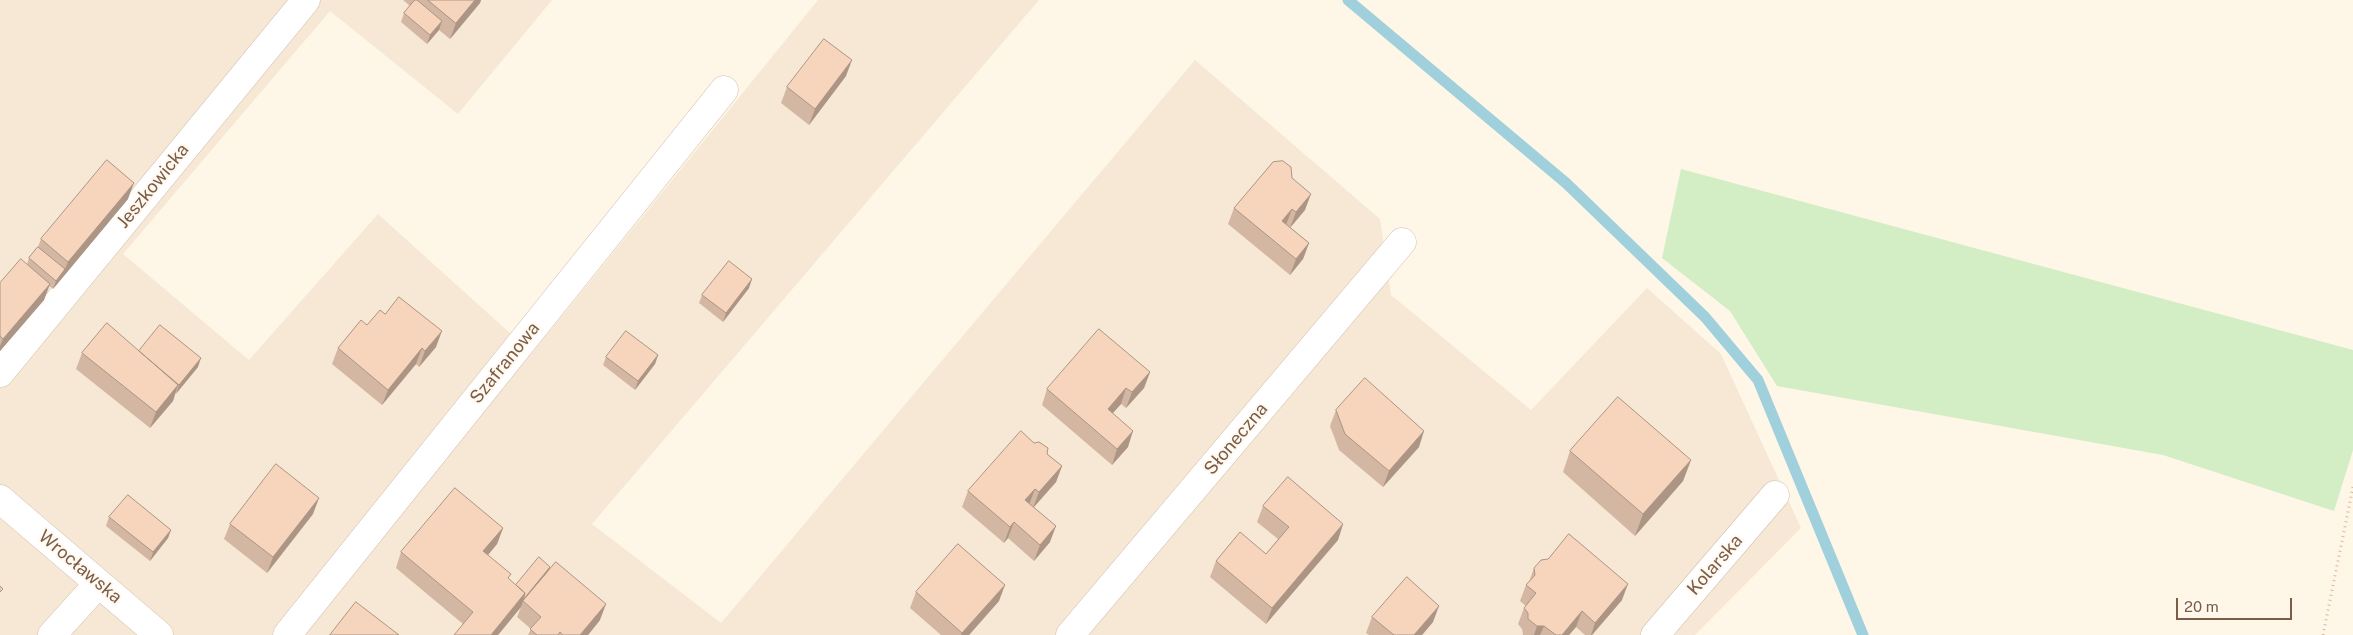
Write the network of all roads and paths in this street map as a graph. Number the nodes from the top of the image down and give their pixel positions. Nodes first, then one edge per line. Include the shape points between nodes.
1 (306, 0) edge
2 (724, 90) dead end
3 (1402, 242) dead end
4 (0, 373) edge
5 (2353, 487) edge
6 (1774, 495) dead end
7 (0, 499) edge
8 (98, 584) junction
9 (52, 635) edge
10 (159, 635) edge
11 (287, 635) edge
12 (1070, 635) edge
13 (1655, 635) edge
14 (2323, 635) edge

1 - 4 street, Jeszkowicka
2 - 11 street, Szafranowa
3 - 12 street, Słoneczna
5 - 14 path
6 - 13 street, Kolarska
7 - 8 street, Wrocławska
8 - 9 street
8 - 10 street, Wrocławska

